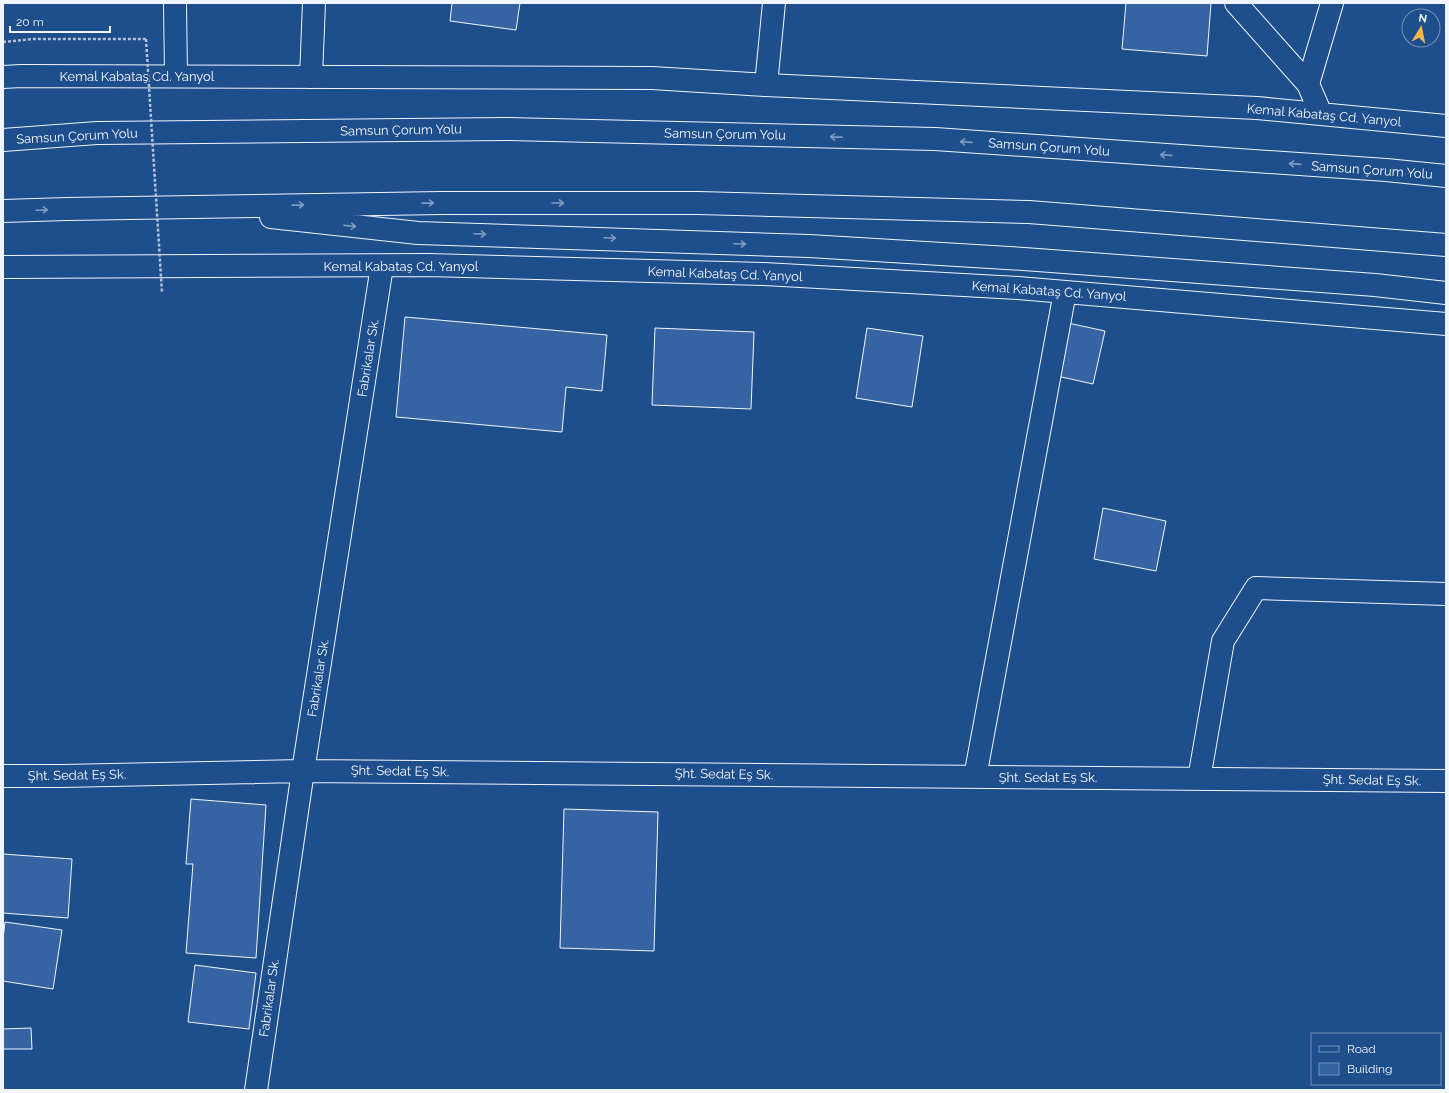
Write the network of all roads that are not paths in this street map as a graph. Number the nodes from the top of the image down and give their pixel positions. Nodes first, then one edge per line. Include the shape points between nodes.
1 (176, 3) edge
2 (314, 3) edge
3 (774, 3) edge
4 (1236, 3) edge
5 (1332, 3) edge
6 (176, 76) junction
7 (3, 77) edge
8 (311, 77) junction
9 (1308, 84) junction
10 (766, 85) junction
11 (1321, 114) junction
12 (1446, 126) edge
13 (3, 140) edge
14 (1446, 176) edge
15 (172, 207) junction
16 (3, 211) edge
17 (1446, 245) edge
18 (382, 266) junction
19 (3, 267) edge
20 (1065, 292) junction
21 (1446, 293) edge
22 (1446, 324) edge
23 (1446, 594) edge
24 (303, 770) junction
25 (3, 776) edge
26 (975, 777) junction
27 (1199, 778) junction
28 (1446, 781) edge
29 (256, 1090) edge

1 - 6 main road
2 - 8 main road
3 - 10 main road
4 - 9 main road
5 - 9 main road
6 - 7 main road, Kemal Kabataş Cd. Yanyol
6 - 8 main road, Kemal Kabataş Cd. Yanyol
8 - 10 main road, Kemal Kabataş Cd. Yanyol via 652,78
9 - 11 main road
10 - 11 main road, Kemal Kabataş Cd. Yanyol via 1257,108
11 - 12 main road, Kemal Kabataş Cd. Yanyol
14 -> 13 main road, Samsun Çorum Yolu via 935,139 506,129 97,133
16 -> 15 main road
15 -> 17 main road via 698,203 1021,212
15 -> 21 main road via 418,233 802,246 1024,259 1375,285
18 - 19 main road, Kemal Kabataş Cd. Yanyol
18 - 20 main road, Kemal Kabataş Cd. Yanyol via 764,274
18 - 24 main road, Fabrikalar Sk.
20 - 22 main road, Kemal Kabataş Cd. Yanyol
20 - 26 main road
23 - 27 main road via 1256,588 1223,641
24 - 25 main road, Şht. Sedat Eş Sk.
24 - 26 main road, Şht. Sedat Eş Sk.
24 - 29 main road, Fabrikalar Sk.
26 - 27 main road, Şht. Sedat Eş Sk.
27 - 28 main road, Şht. Sedat Eş Sk.

